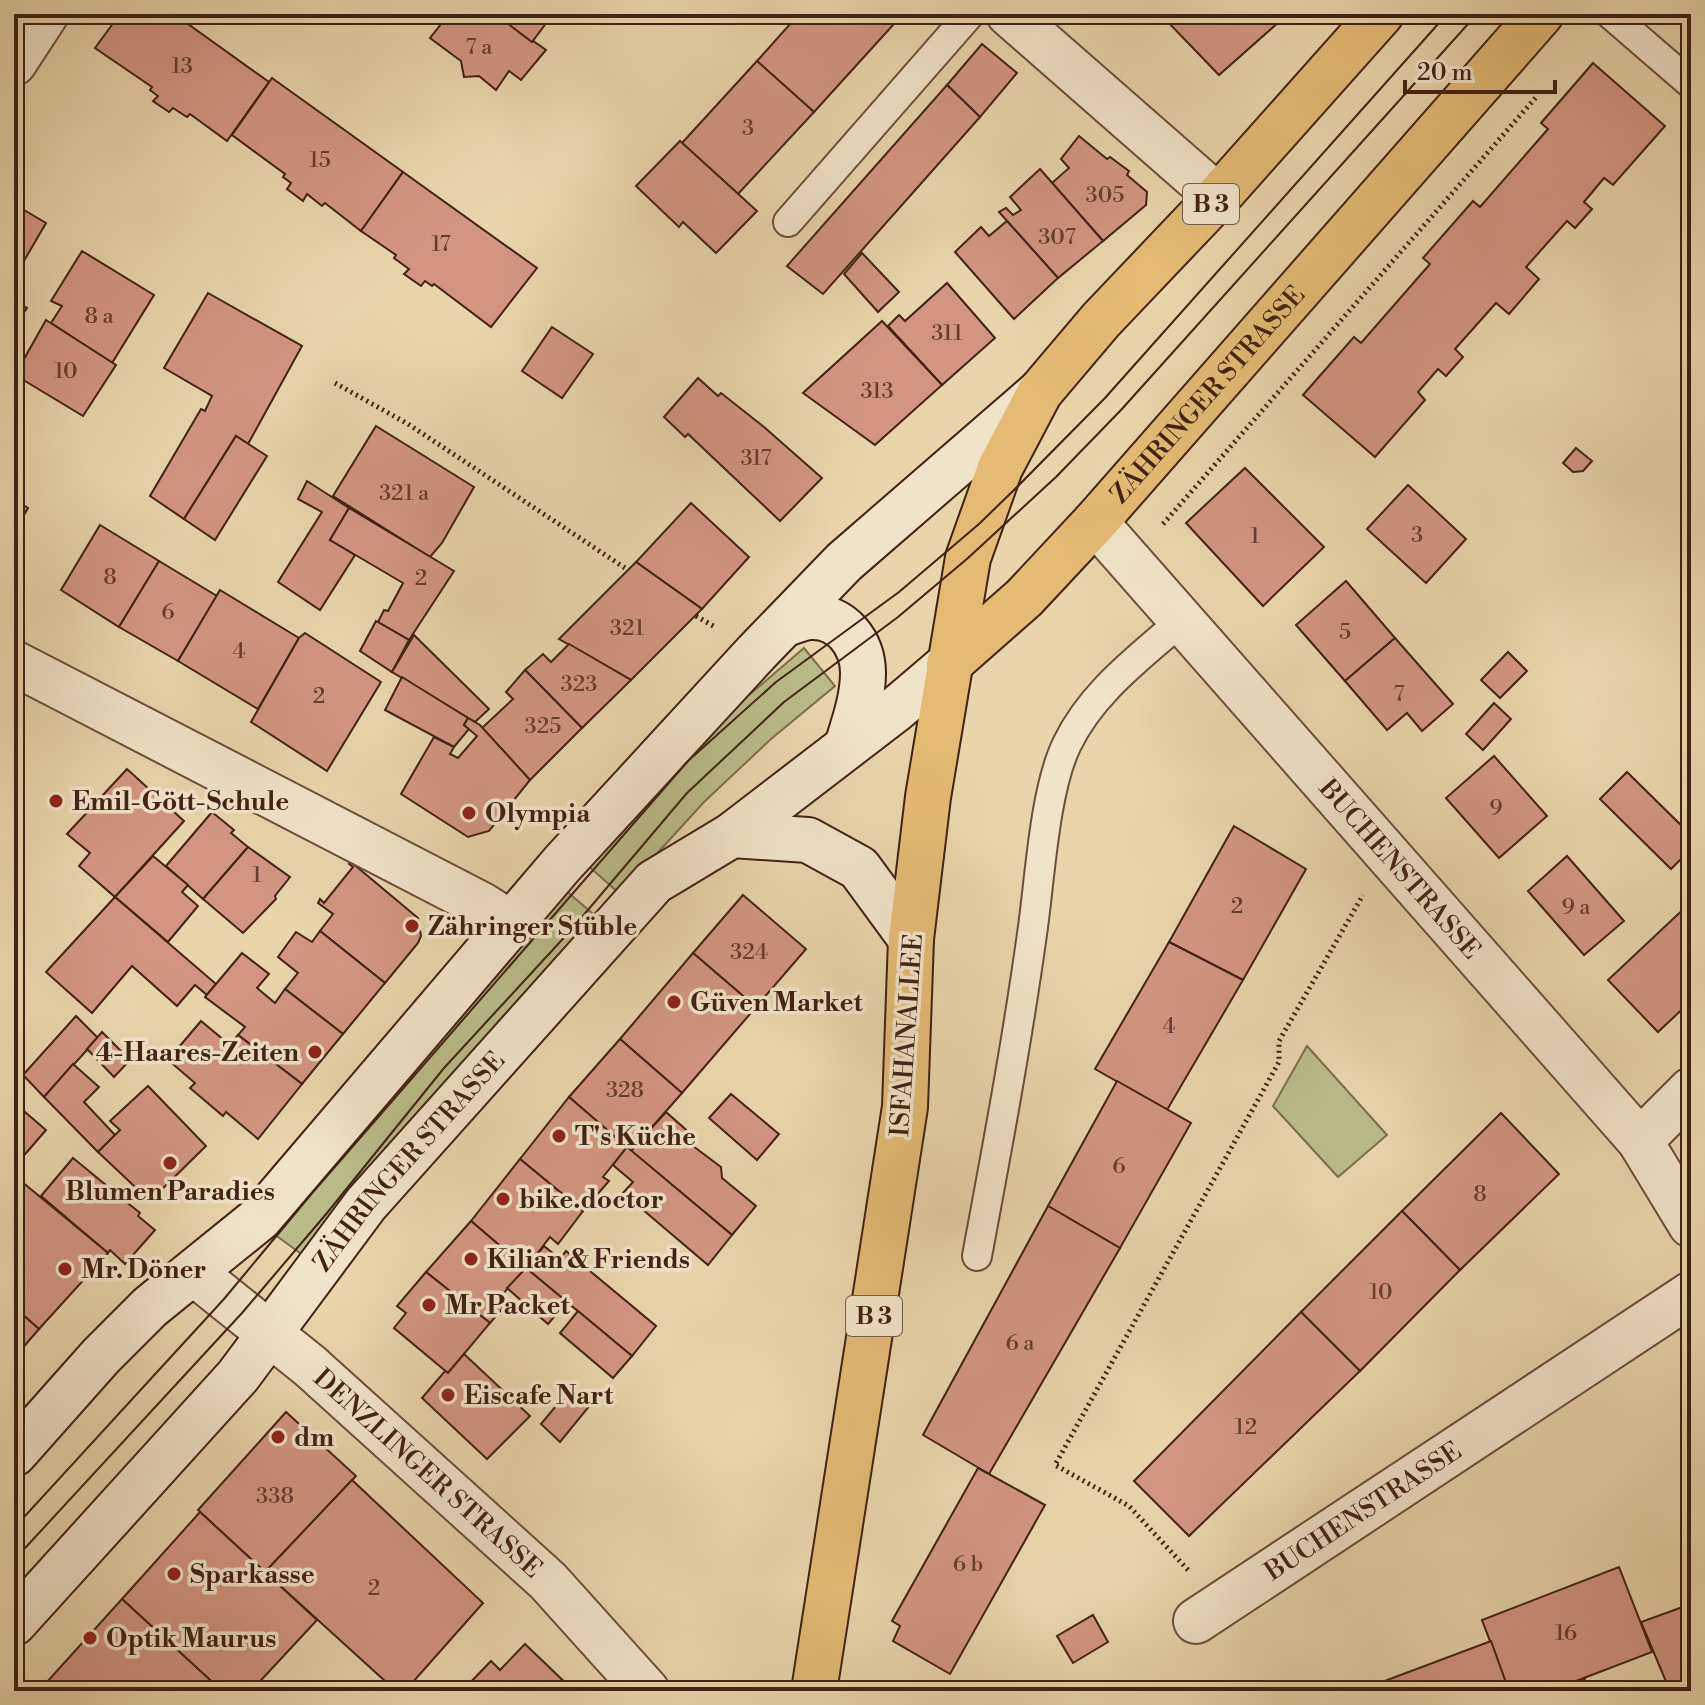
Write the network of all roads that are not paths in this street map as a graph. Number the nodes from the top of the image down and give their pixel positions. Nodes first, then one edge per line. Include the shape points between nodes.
1 (46, 14) edge
2 (970, 14) edge
3 (1009, 14) edge
4 (1381, 14) edge
5 (1541, 14) edge
6 (1610, 14) edge
7 (14, 63) edge
8 (1691, 84) edge
9 (1218, 197) junction
10 (788, 222) dead end
11 (1040, 392) junction
12 (1095, 522) junction
13 (1181, 621) junction
14 (786, 624) junction
15 (14, 663) edge
16 (949, 664) junction
17 (847, 746) junction
18 (732, 835) junction
19 (512, 924) junction
20 (911, 939) junction
21 (1691, 1090) edge
22 (1640, 1141) junction
23 (1691, 1225) edge
24 (977, 1256) dead end
25 (194, 1273) junction
26 (1691, 1294) edge
27 (268, 1335) junction
28 (14, 1454) edge
29 (1208, 1613) road end
30 (14, 1623) edge
31 (647, 1691) edge
32 (814, 1691) edge

1 - 7 street
2 - 10 lane
3 - 9 street
4 - 9 main road, B 3
5 - 12 main road, ZÄHRINGER STRASSE
6 - 8 lane
9 - 11 main road, B 3
11 - 14 street via 844,562
11 - 16 main road, ISFAHANALLEE / B 3 via 1000,468 979,524
12 - 13 street, BUCHENSTRASSE
12 - 16 main road, ZÄHRINGER STRASSE via 1024,598
13 - 22 street, BUCHENSTRASSE
13 - 24 lane via 1105,688 1085,713 1062,759
14 - 17 street via 809,617 825,619 846,629 857,645 863,671
14 - 19 street
15 - 19 street
16 - 17 street, ZÄHRINGER STRASSE
16 - 20 main road, ISFAHANALLEE / B 3
17 - 18 street, ZÄHRINGER STRASSE
18 - 20 street via 808,840 859,868
18 - 27 street, ZÄHRINGER STRASSE via 654,882 621,917 366,1204
19 - 25 street via 260,1218
20 - 32 main road, ISFAHANALLEE / B 3 via 905,1107
21 - 22 street
22 - 23 street, BUCHENSTRASSE
25 - 27 street, DENZLINGER STRASSE
25 - 28 street via 101,1356
26 - 29 street, BUCHENSTRASSE
27 - 30 street, ZÄHRINGER STRASSE via 238,1376
27 - 31 street, DENZLINGER STRASSE via 310,1366 543,1577

